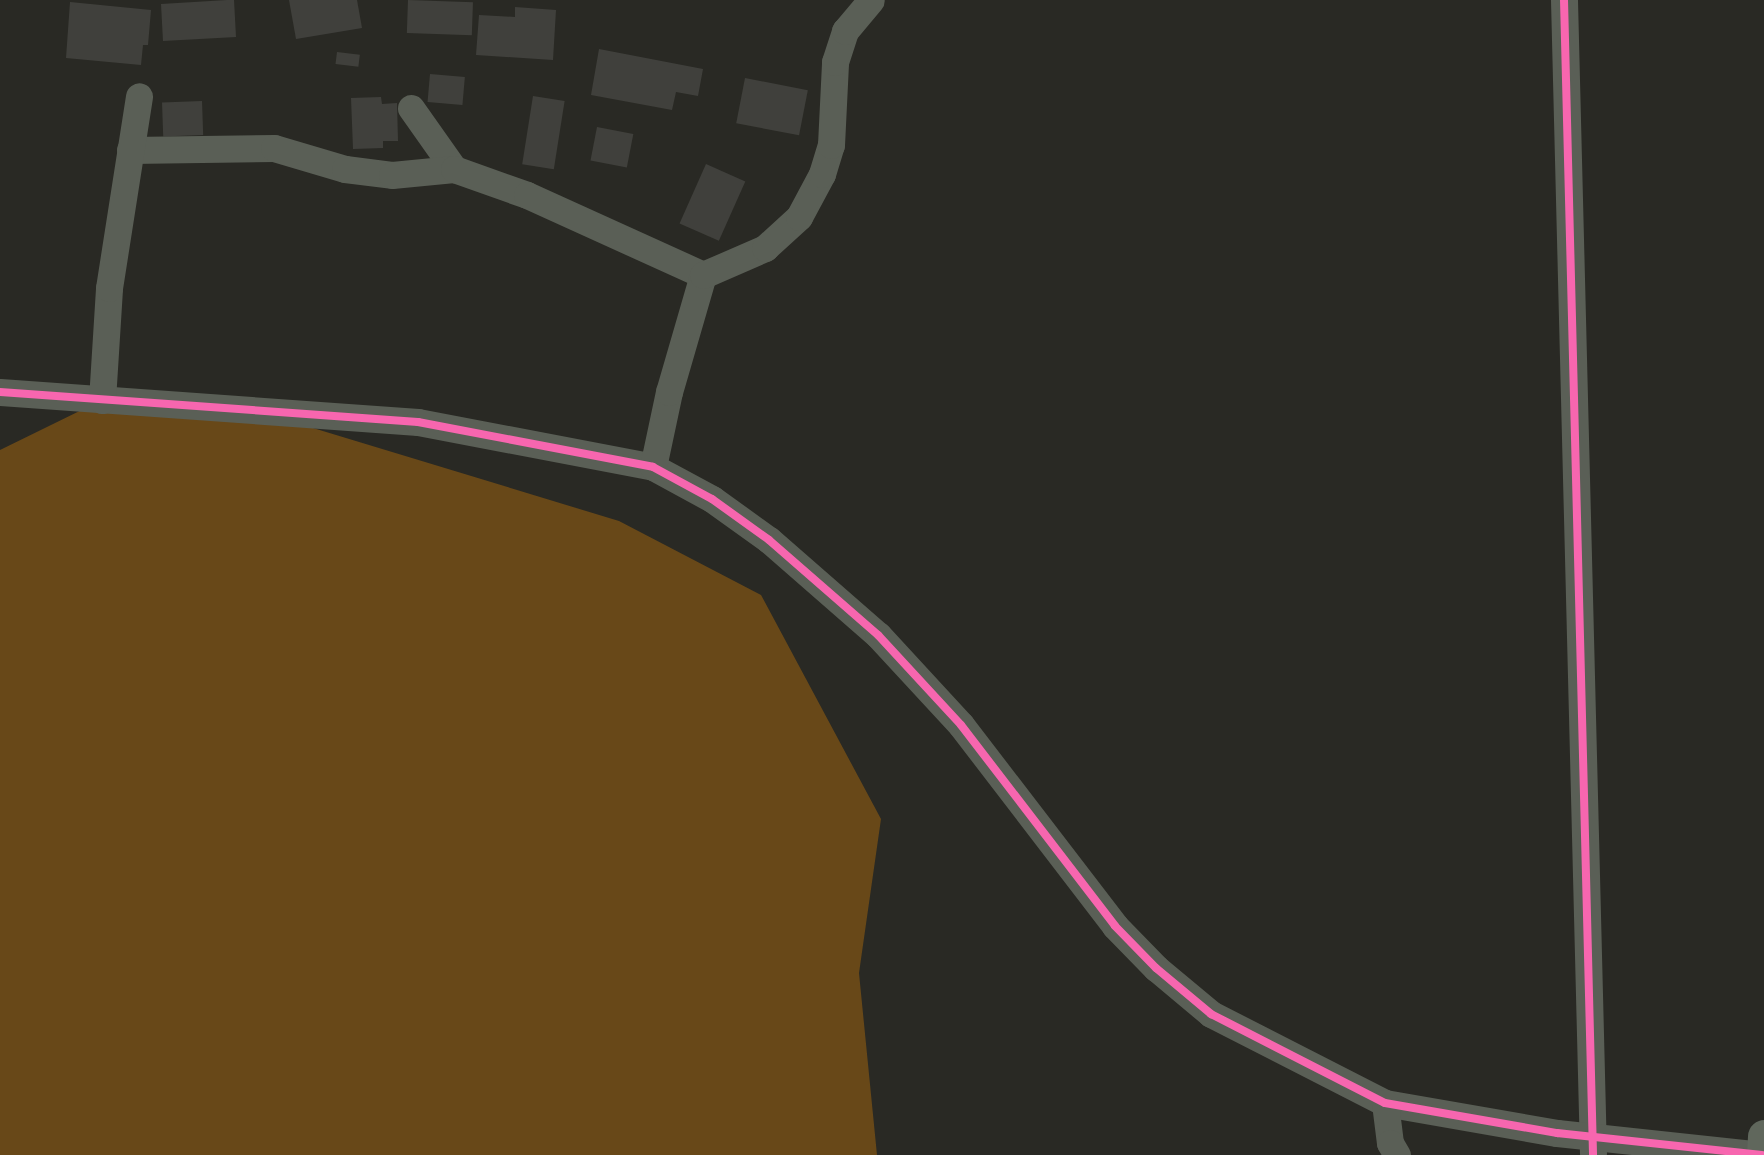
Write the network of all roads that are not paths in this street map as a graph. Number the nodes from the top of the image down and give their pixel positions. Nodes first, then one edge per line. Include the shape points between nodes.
1 (871, 0) edge
2 (1564, 0) edge
3 (139, 96) dead end
4 (411, 108) dead end
5 (130, 150) junction
6 (454, 169) junction
7 (703, 275) junction
8 (0, 392) edge
9 (102, 399) junction
10 (653, 467) junction
11 (1385, 1103) junction
12 (1764, 1136) edge
13 (1593, 1146) edge
14 (1397, 1155) edge
15 (1762, 1155) edge

1 - 7 street via 845,31 835,62 831,145 822,174 799,217 765,248
2 - 13 street via 1587,1039
3 - 5 street
4 - 6 street
5 - 6 street via 274,148 345,169 392,175
5 - 9 street via 109,288
6 - 7 street via 527,195
7 - 10 street via 669,392
8 - 9 street
9 - 10 street via 418,422
10 - 11 street via 712,499 769,540 878,635 961,725 1073,875 1156,968 1211,1014
11 - 13 street
11 - 14 street via 1390,1143
12 - 15 highway
13 - 15 street

